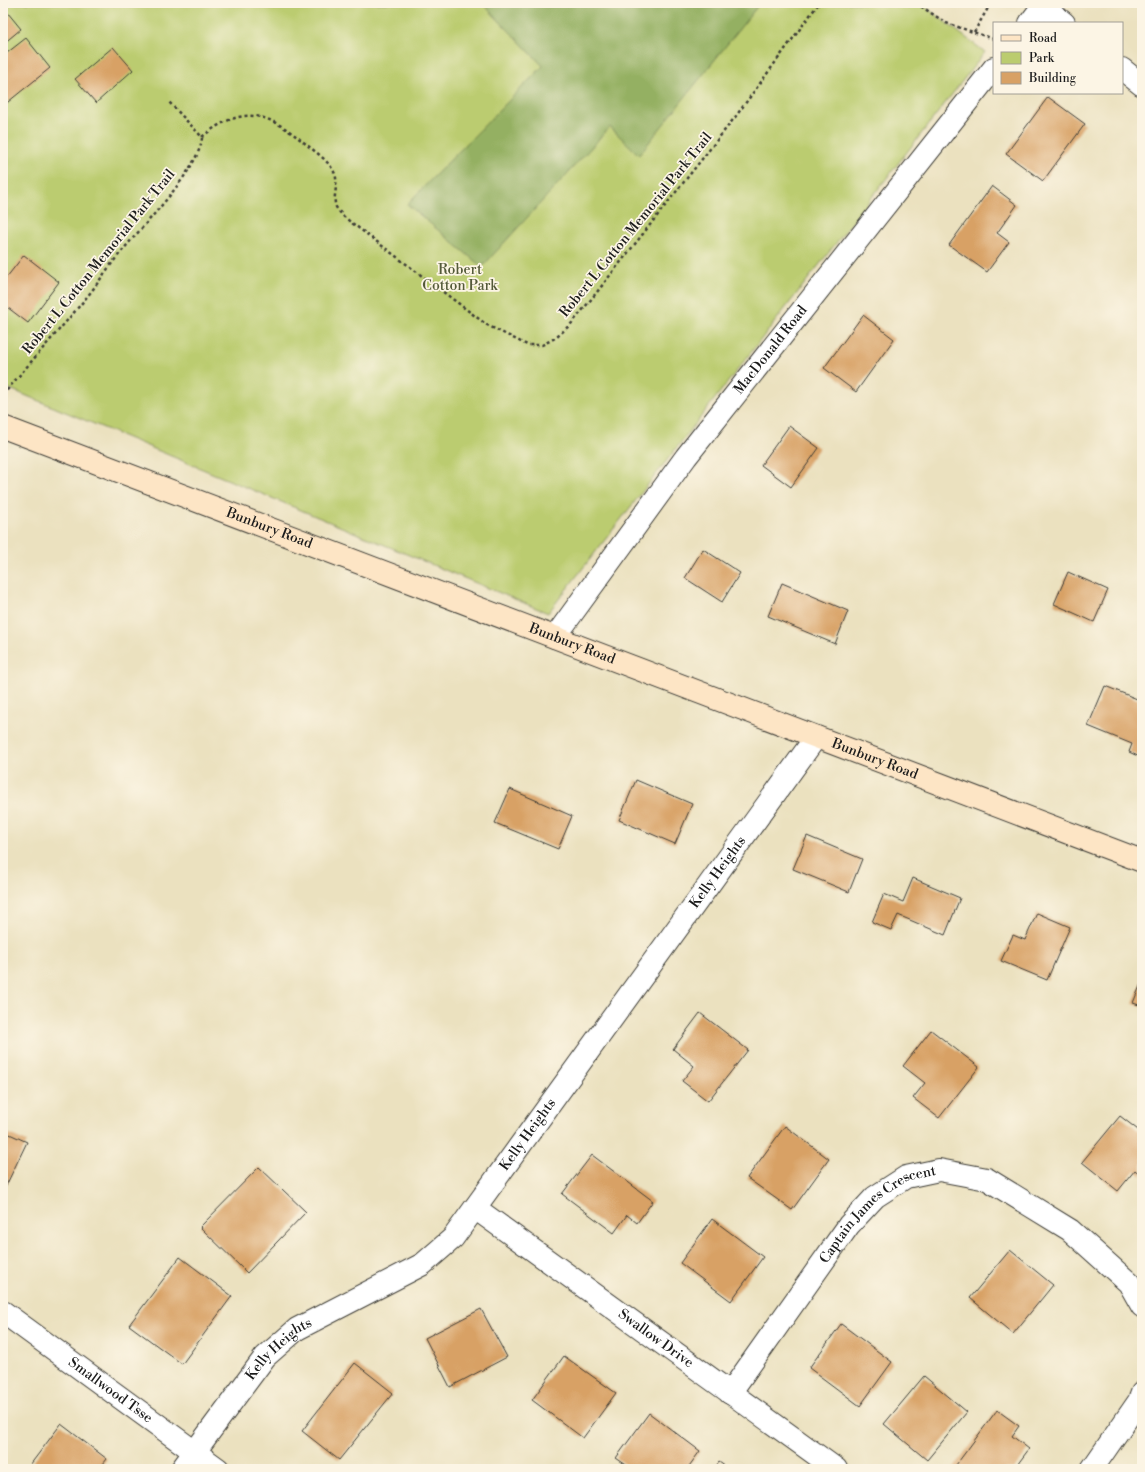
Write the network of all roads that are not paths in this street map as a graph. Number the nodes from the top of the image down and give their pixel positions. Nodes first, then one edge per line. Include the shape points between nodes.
1 (1044, 5) edge
2 (1031, 22) edge
3 (1063, 22) edge
4 (993, 69) edge
5 (1123, 70) edge
6 (1142, 85) edge
7 (3, 427) edge
8 (555, 637) junction
9 (816, 737) junction
10 (1142, 861) edge
11 (475, 1208) junction
12 (1142, 1306) edge
13 (3, 1312) edge
14 (730, 1393) junction
15 (1142, 1393) edge
16 (195, 1452) junction
17 (182, 1469) edge
18 (218, 1469) edge
19 (836, 1469) edge
20 (1092, 1469) edge

1 - 2 street
1 - 3 street
4 - 8 street, MacDonald Road via 686,457
5 - 6 street
7 - 8 main road, Bunbury Road
8 - 9 main road, Bunbury Road
9 - 10 main road, Bunbury Road
9 - 11 street, Kelly Heights
11 - 14 street, Swallow Drive
11 - 16 street, Kelly Heights via 453,1238 423,1264 297,1329 265,1357
12 - 14 street, Captain James Crescent via 1129,1283 1070,1230 987,1179 933,1171 906,1177 875,1197 849,1225
13 - 16 street, Smallwood Tsse
14 - 19 street, Swallow Drive
15 - 20 street
16 - 17 street, Kelly Heights
16 - 18 street, Smallwood Tsse

